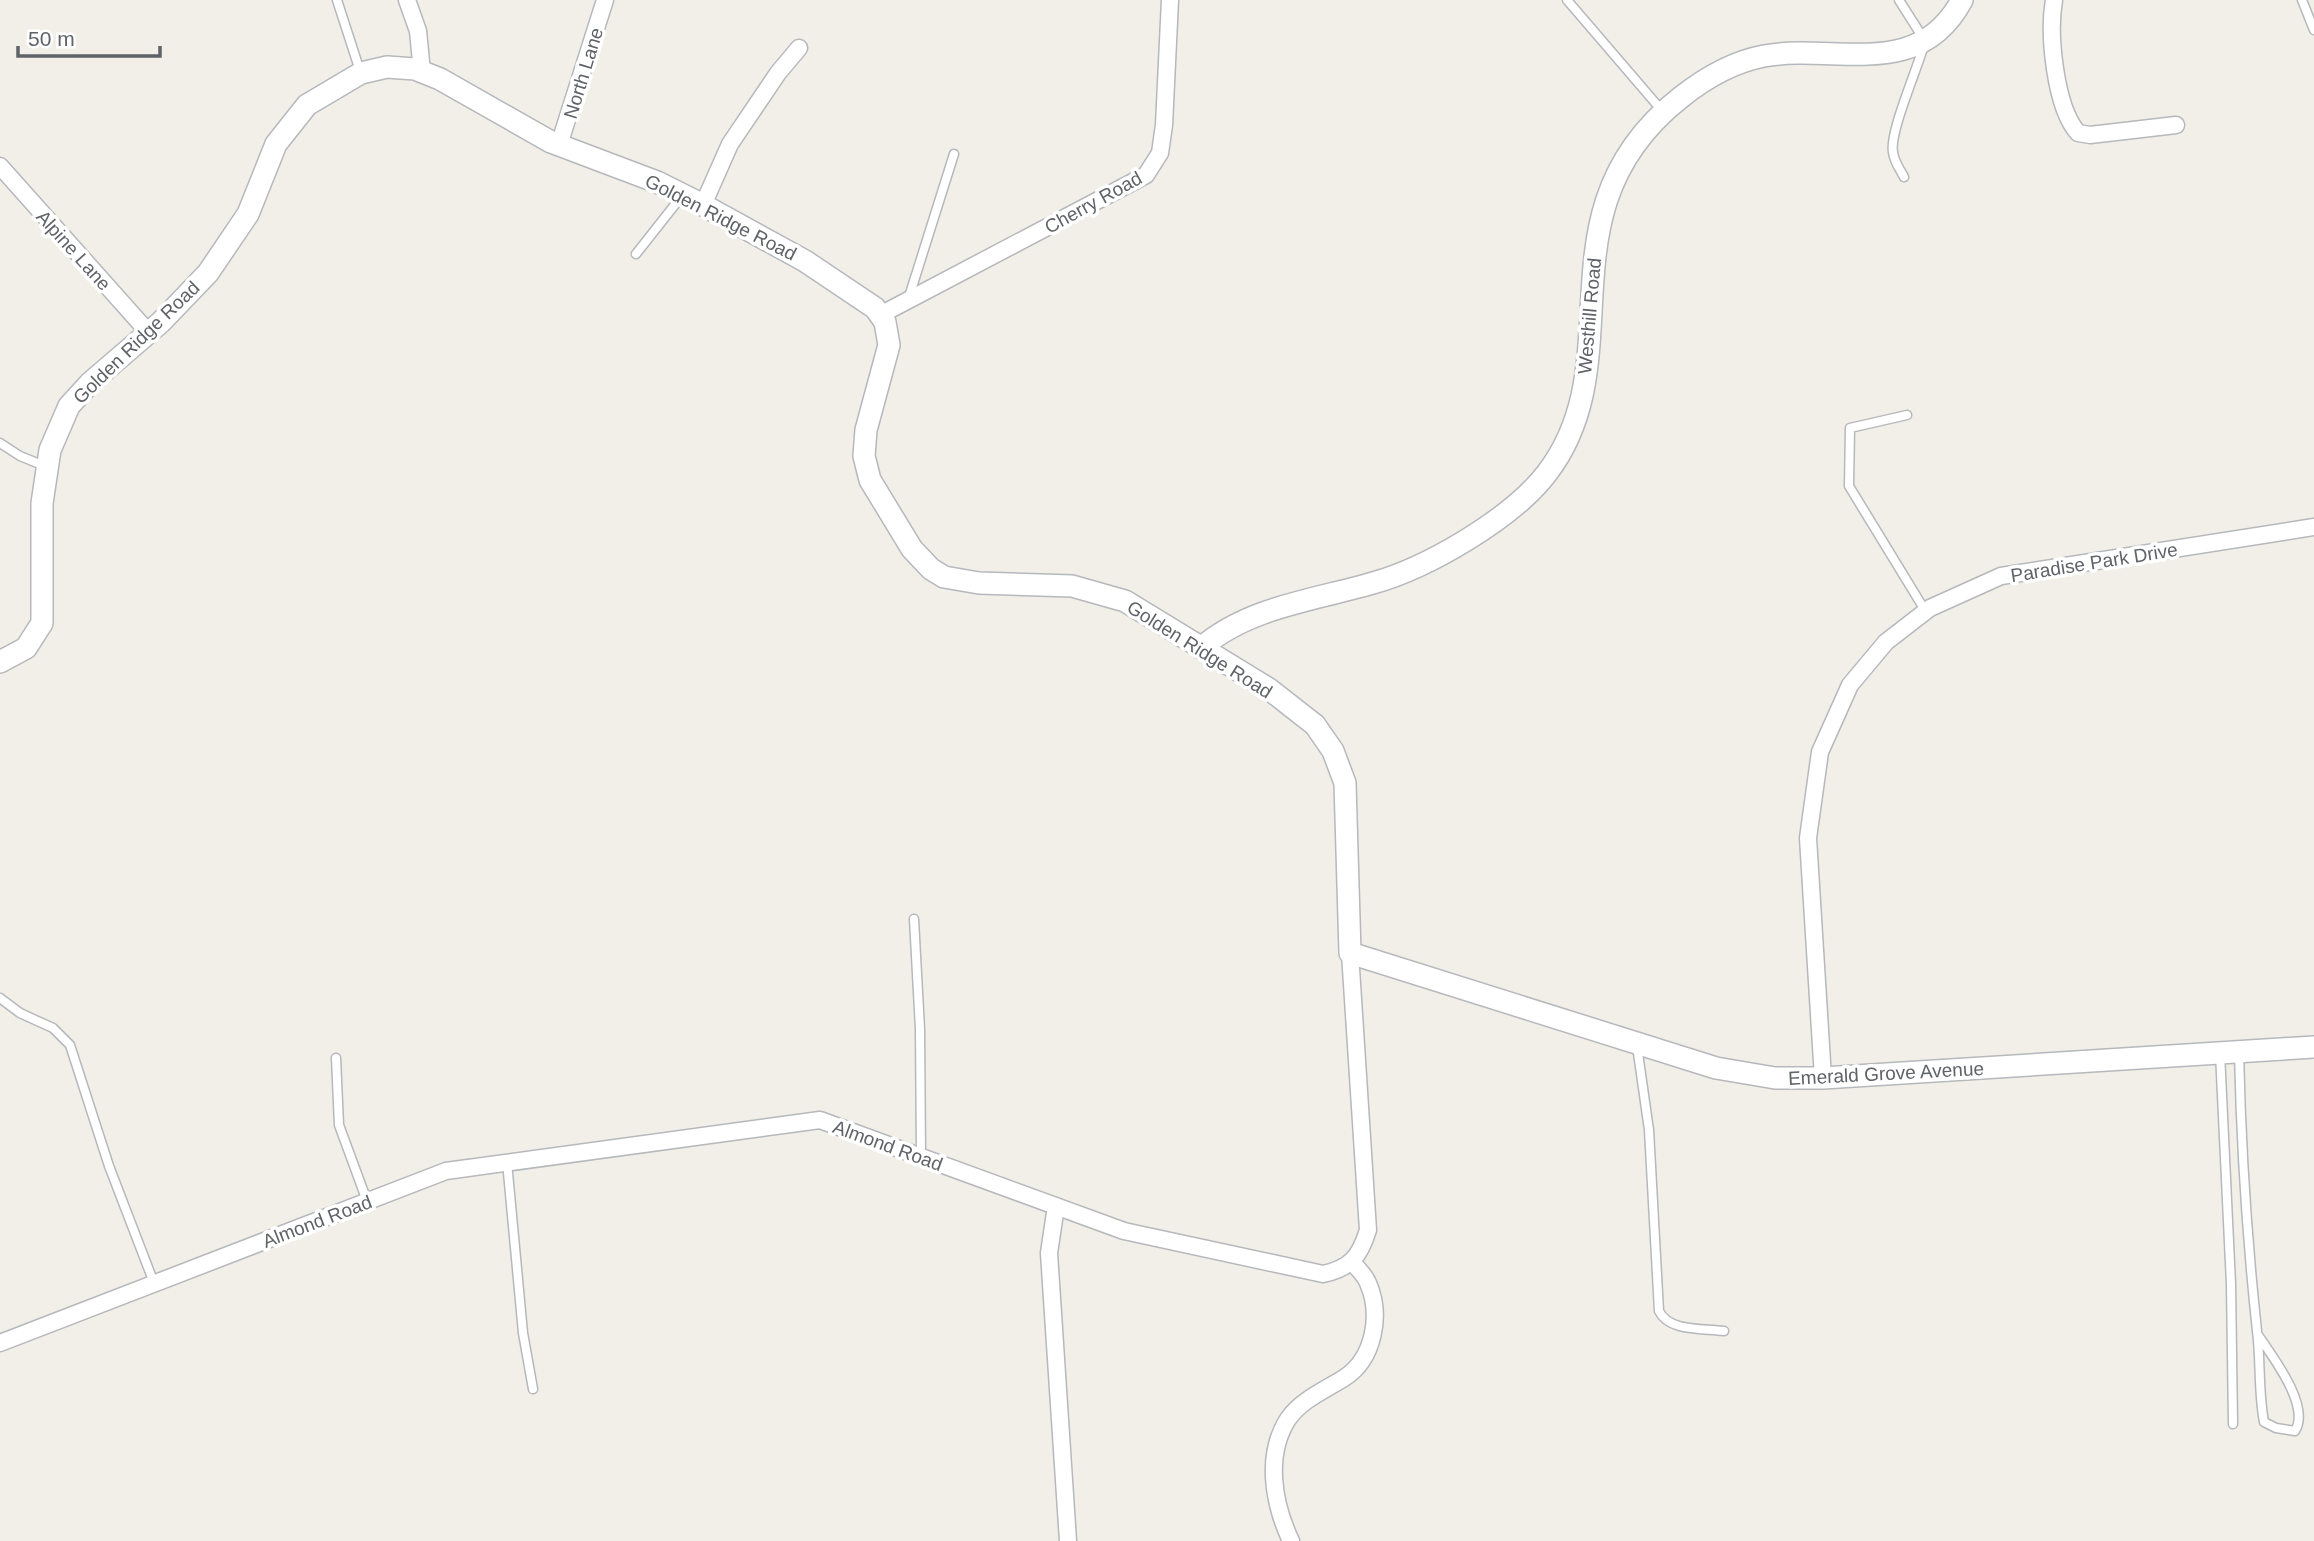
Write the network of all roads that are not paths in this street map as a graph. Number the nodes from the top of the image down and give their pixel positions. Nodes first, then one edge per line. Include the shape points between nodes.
1 (337, 0) edge
2 (407, 0) edge
3 (605, 0) edge
4 (1170, 0) edge
5 (1567, 0) edge
6 (1899, 0) edge
7 (1962, 0) edge
8 (2054, 0) edge
9 (2302, 0) edge
10 (2314, 30) edge
11 (1925, 41) junction
12 (799, 48) dead end
13 (422, 72) junction
14 (361, 74) junction
15 (1664, 113) junction
16 (2176, 125) dead end
17 (559, 145) junction
18 (954, 154) dead end
19 (0, 166) edge
20 (1904, 177) dead end
21 (683, 194) junction
22 (703, 205) junction
23 (636, 254) dead end
24 (908, 300) junction
25 (882, 314) junction
26 (149, 333) junction
27 (1907, 415) dead end
28 (0, 443) edge
29 (47, 467) junction
30 (2314, 527) edge
31 (1926, 612) junction
32 (1201, 648) junction
33 (0, 662) edge
34 (914, 919) dead end
35 (1350, 953) junction
36 (0, 998) edge
37 (1637, 1043) junction
38 (2314, 1047) edge
39 (2230, 1052) junction
40 (336, 1058) dead end
41 (1823, 1078) junction
42 (921, 1157) junction
43 (507, 1162) junction
44 (366, 1202) junction
45 (1056, 1206) junction
46 (1352, 1262) junction
47 (154, 1283) junction
48 (1724, 1331) dead end
49 (2258, 1335) junction
50 (0, 1343) edge
51 (533, 1389) dead end
52 (2233, 1424) dead end
53 (1068, 1541) edge
54 (1290, 1541) edge

1 - 14 lane
2 - 13 street via 418,31
3 - 17 street, North Lane
4 - 24 street, Cherry Road via 1164,125 1160,153 1146,175
5 - 15 lane
6 - 11 lane
7 - 11 street, Westhill Road
8 - 16 street via 2059,90 2063,110 2078,133
9 - 10 lane
11 - 15 street, Westhill Road via 1876,55 1799,53 1749,60 1705,80
11 - 20 lane via 1893,136 1892,150
12 - 22 street via 730,144
13 - 14 street, Golden Ridge Road via 397,66
13 - 17 street, Golden Ridge Road
14 - 26 street, Golden Ridge Road via 324,93 294,118 270,157 237,234 208,273
15 - 32 street, Westhill Road via 1625,158 1606,198 1592,269 1581,392 1562,449 1545,476 1496,518 1422,566 1272,611 1240,623
17 - 21 street, Golden Ridge Road
18 - 24 lane
19 - 26 street, Alpine Lane
21 - 22 street, Golden Ridge Road
21 - 23 lane
22 - 25 street, Golden Ridge Road via 839,282
24 - 25 street, Cherry Road
25 - 32 street, Golden Ridge Road via 889,345 866,430 864,456 870,480 922,560 943,577 962,582 1072,586 1107,594
26 - 29 street, Golden Ridge Road via 69,406 55,434
27 - 31 lane via 1850,428 1849,486
28 - 29 lane
29 - 33 street, Golden Ridge Road via 42,503 42,623 26,648
30 - 31 street, Paradise Park Drive via 2001,576
31 - 41 street, Paradise Park Drive via 1886,642 1850,685 1819,752 1808,838
32 - 35 street, Golden Ridge Road via 1269,689 1315,725 1336,758 1348,802
34 - 42 lane
35 - 37 street, Emerald Grove Avenue
35 - 46 street via 1368,1230 1361,1255
36 - 47 lane via 53,1028 70,1045 108,1166
37 - 41 street, Emerald Grove Avenue via 1716,1068 1775,1078
37 - 48 lane via 1649,1130 1659,1311 1672,1324
38 - 39 street, Emerald Grove Avenue
39 - 41 street, Emerald Grove Avenue
39 - 49 lane
39 - 52 lane
40 - 44 lane via 339,1125
42 - 43 street, Almond Road via 820,1120
42 - 45 street, Almond Road
43 - 44 street, Almond Road via 446,1171
43 - 51 lane
44 - 47 street, Almond Road
45 - 46 street, Almond Road via 1124,1231 1323,1274
45 - 53 street via 1049,1253
46 - 54 street via 1368,1282 1376,1324 1364,1357 1347,1377 1290,1416 1275,1445 1275,1486
47 - 50 street, Almond Road
49 - 49 lane via 2258,1386 2264,1422 2295,1431 2299,1425 2297,1404 2287,1378

